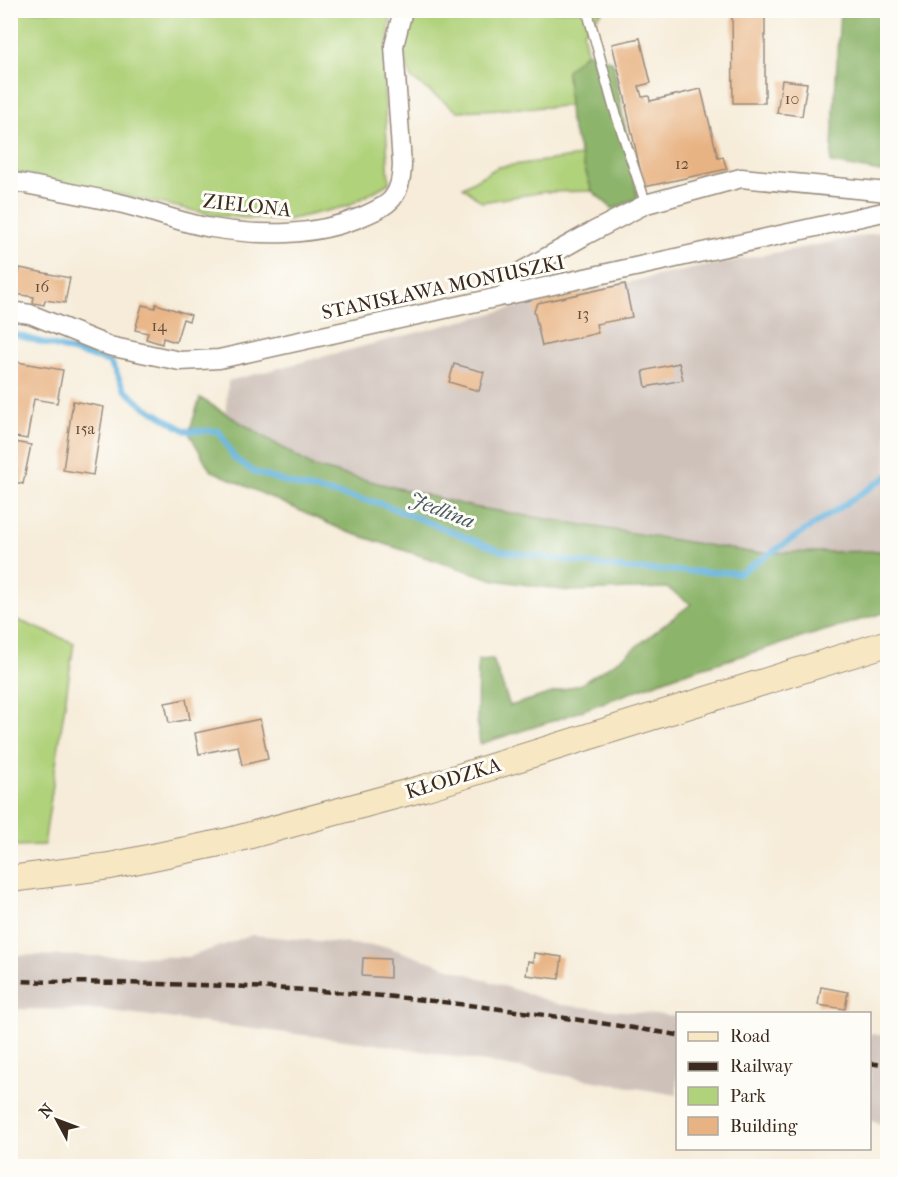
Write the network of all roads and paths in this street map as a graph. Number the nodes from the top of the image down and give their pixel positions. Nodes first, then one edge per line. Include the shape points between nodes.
1 (403, 10) edge
2 (587, 10) edge
3 (10, 181) edge
4 (888, 192) edge
5 (646, 204) junction
6 (888, 211) edge
7 (506, 296) junction
8 (10, 311) edge
9 (888, 643) edge
10 (10, 879) edge

1 - 3 street, ZIELONA via 394,46 401,183 393,199 370,213 333,227 281,235 211,228 119,203
2 - 5 lane
4 - 5 street via 741,178
5 - 7 street via 513,276
6 - 7 street, STANISŁAWA MONIUSZKI
7 - 8 street, STANISŁAWA MONIUSZKI via 219,358 180,360 109,346 30,314
9 - 10 main road, KŁODZKA via 424,788 252,835 110,866

